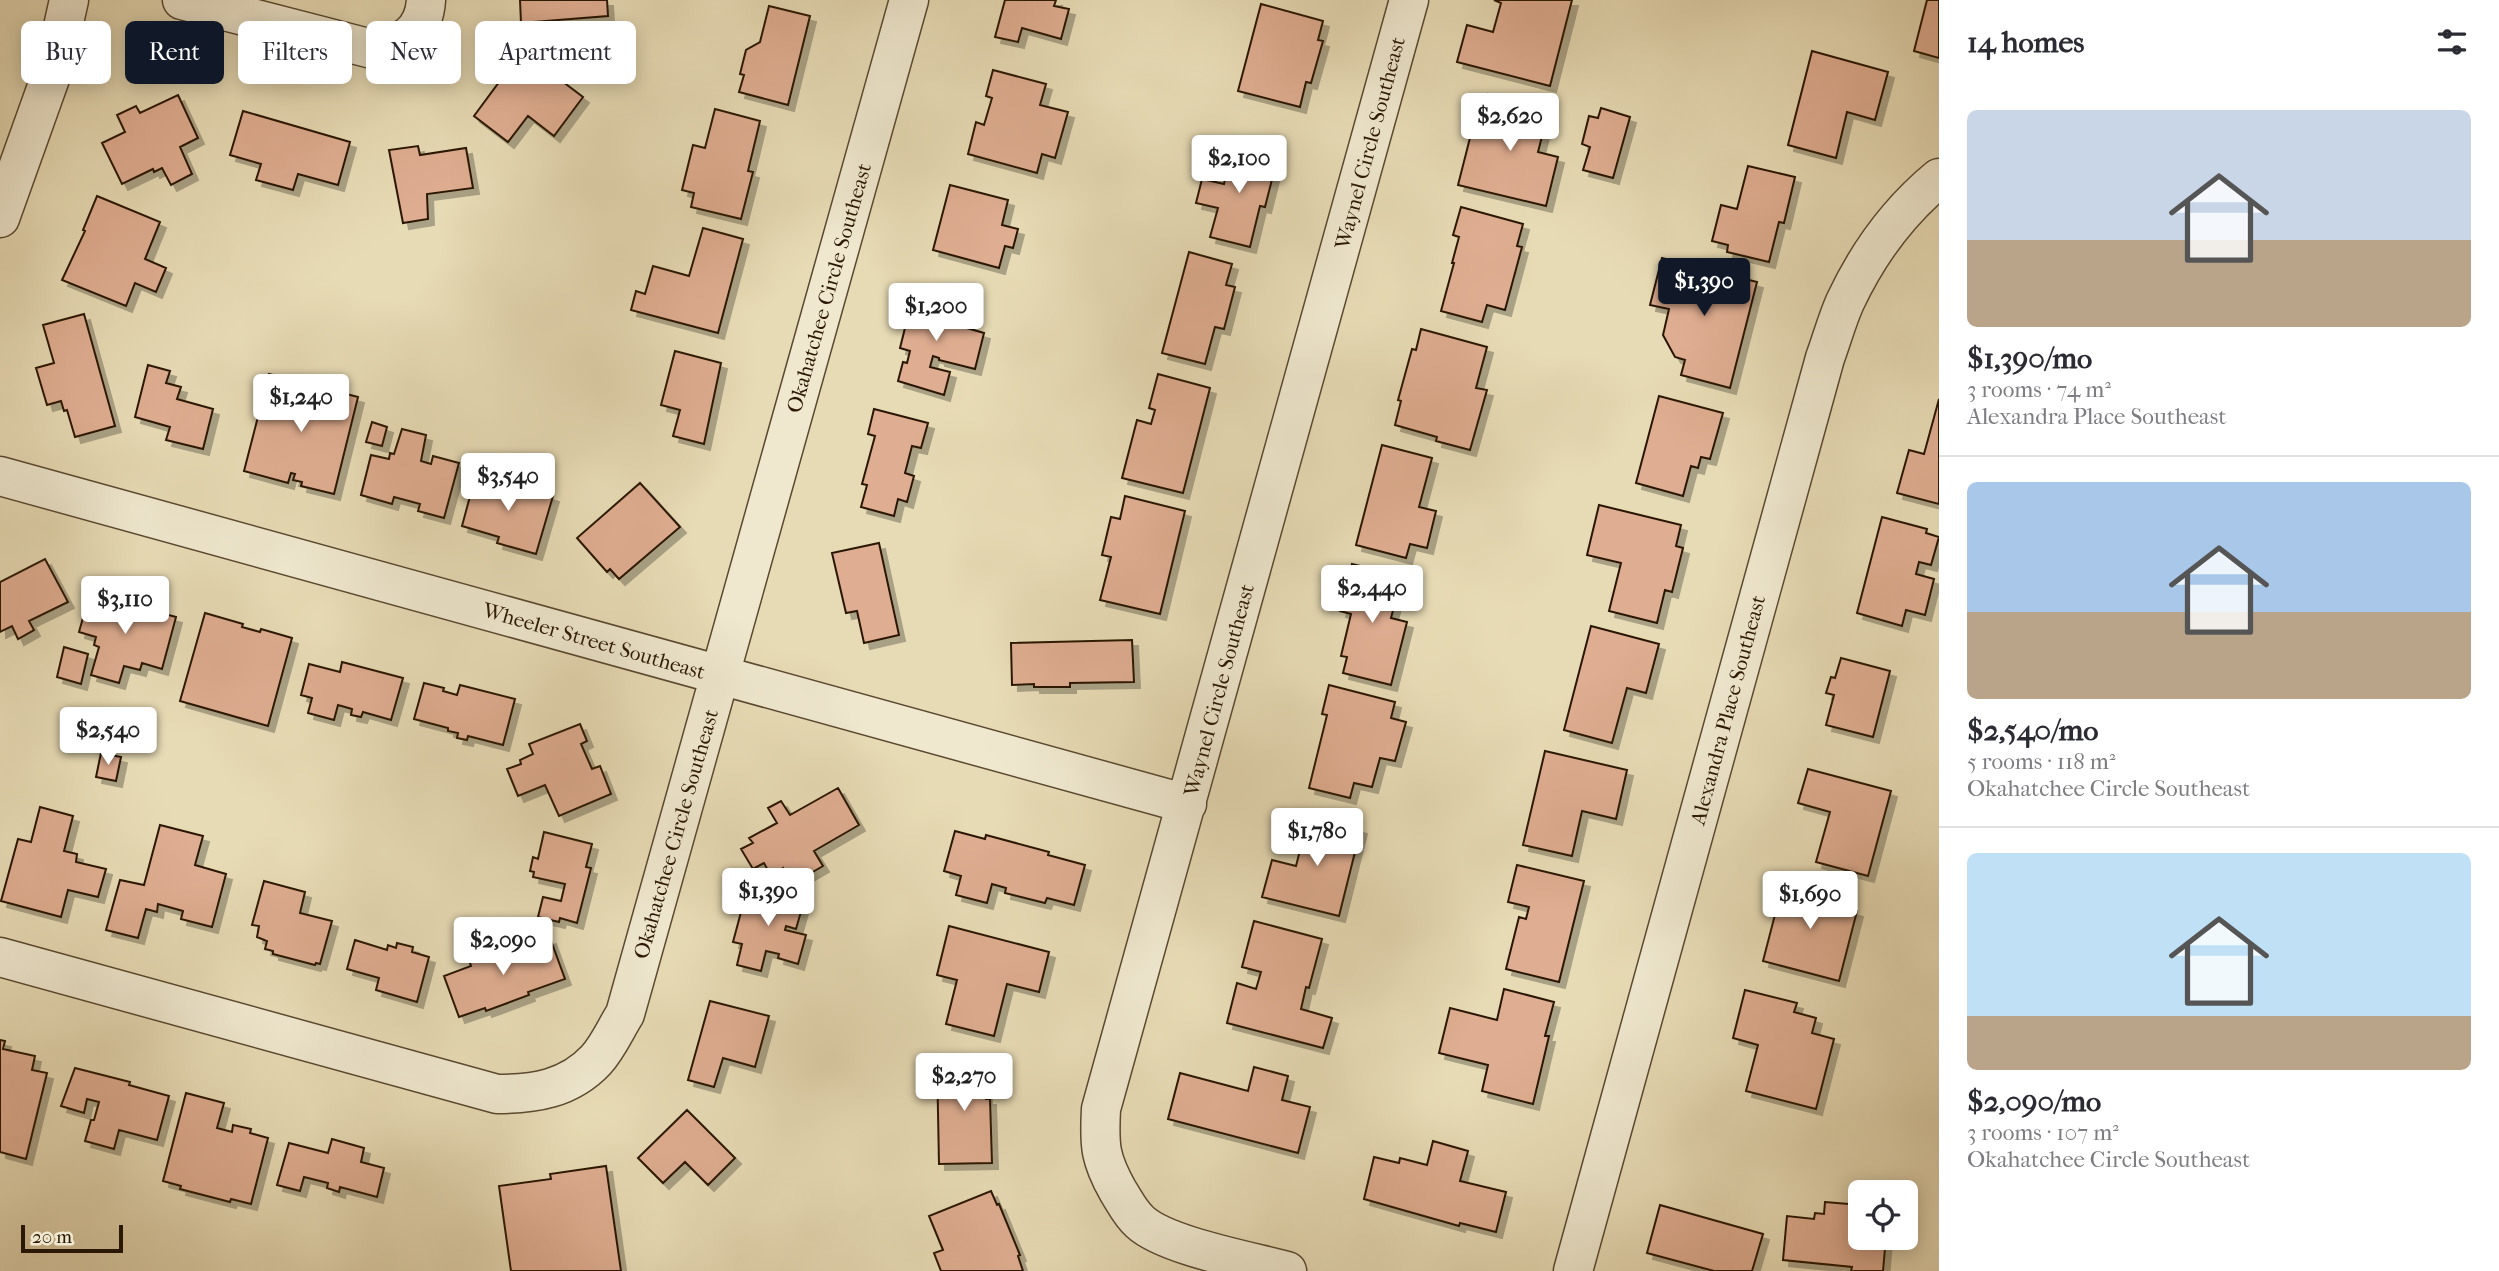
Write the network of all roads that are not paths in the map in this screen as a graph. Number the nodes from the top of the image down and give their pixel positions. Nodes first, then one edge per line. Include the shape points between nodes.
1 (69, 0) edge
2 (182, 0) edge
3 (426, 0) edge
4 (909, 0) edge
5 (1409, 0) edge
6 (1939, 178) edge
7 (0, 218) edge
8 (0, 476) edge
9 (720, 676) junction
10 (1187, 804) junction
11 (0, 957) edge
12 (1287, 1271) edge
13 (1573, 1271) edge

1 - 7 street via 54,67
2 - 3 street via 372,49 393,46 412,35 425,13
4 - 9 street, Okahatchee Circle Southeast
5 - 10 street, Waynel Circle Southeast
6 - 13 street, Alexandra Place Southeast via 1874,248 1845,302 1825,358
8 - 9 street, Wheeler Street Southeast
9 - 10 street, Wheeler Street Southeast
9 - 11 street, Okahatchee Circle Southeast via 625,1014 597,1060 552,1088 530,1094 497,1094
10 - 12 street, Waynel Circle Southeast via 1101,1109 1099,1144 1106,1170 1141,1223 1165,1238

